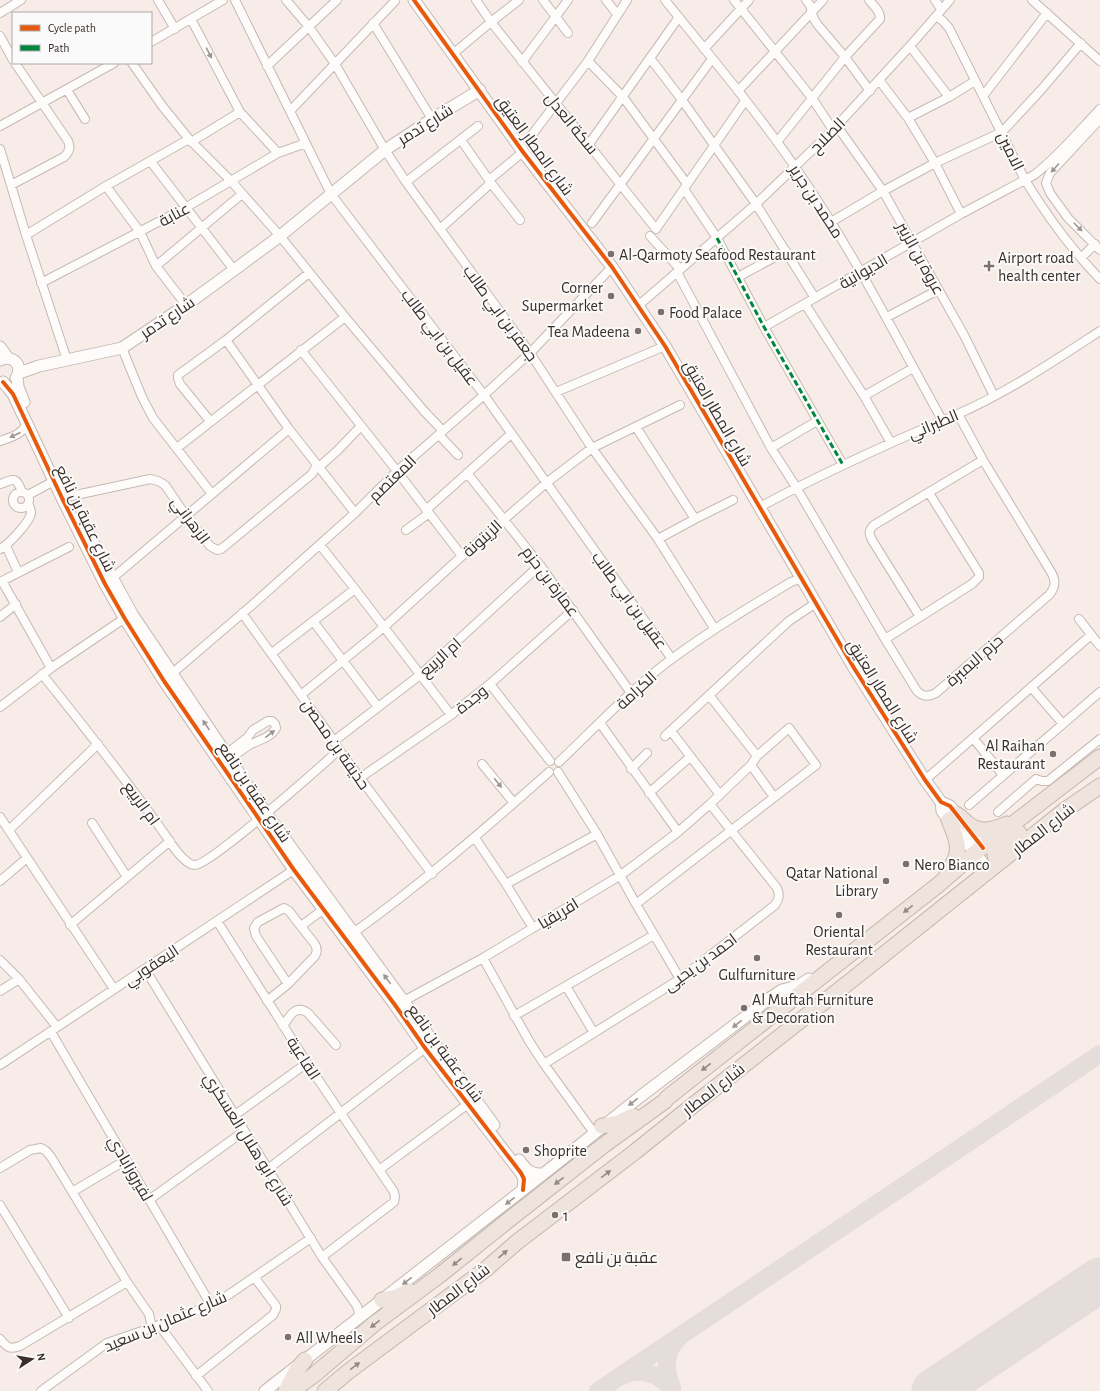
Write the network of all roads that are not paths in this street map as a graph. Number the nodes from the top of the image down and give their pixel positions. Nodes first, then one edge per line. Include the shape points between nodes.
1 (21, 0) edge
2 (158, 0) edge
3 (223, 0) edge
4 (235, 0) edge
5 (286, 0) edge
6 (338, 0) edge
7 (414, 0) edge
8 (476, 0) edge
9 (519, 0) edge
10 (543, 0) edge
11 (568, 0) edge
12 (606, 0) edge
13 (627, 0) edge
14 (677, 0) edge
15 (734, 0) edge
16 (749, 0) edge
17 (806, 0) edge
18 (823, 0) edge
19 (869, 0) edge
20 (935, 0) edge
21 (950, 0) edge
22 (1032, 0) edge
23 (395, 1) edge
24 (668, 3) edge
25 (741, 9) junction
26 (812, 12) junction
27 (939, 12) junction
28 (0, 13) edge
29 (1047, 13) junction
30 (617, 14) junction
31 (556, 17) junction
32 (679, 17) junction
33 (191, 19) junction
34 (491, 22) junction
35 (373, 23) junction
36 (309, 27) junction
37 (175, 28) junction
38 (568, 33) dead end
39 (0, 36) edge
40 (152, 41) edge
41 (1081, 43) junction
42 (910, 46) junction
43 (704, 49) junction
44 (774, 52) junction
45 (454, 53) junction
46 (846, 57) junction
47 (12, 58) edge
48 (650, 58) junction
49 (712, 59) junction
50 (588, 61) junction
51 (1100, 61) edge
52 (522, 62) junction
53 (16, 64) edge
54 (112, 64) edge
55 (133, 64) edge
56 (335, 64) junction
57 (267, 66) junction
58 (879, 80) junction
59 (976, 81) junction
60 (67, 90) junction
61 (480, 90) junction
62 (738, 91) junction
63 (870, 91) junction
64 (983, 96) junction
65 (623, 97) junction
66 (949, 97) junction
67 (812, 98) junction
68 (682, 100) junction
69 (745, 101) junction
70 (41, 102) junction
71 (556, 103) junction
72 (1100, 109) edge
73 (290, 111) junction
74 (240, 112) junction
75 (908, 118) junction
76 (84, 119) dead end
77 (432, 119) junction
78 (1100, 119) edge
79 (0, 126) edge
80 (478, 126) dead end
81 (835, 128) junction
82 (1002, 132) junction
83 (531, 136) dead end
84 (654, 138) junction
85 (190, 140) junction
86 (461, 140) junction
87 (777, 142) junction
88 (306, 143) junction
89 (589, 144) junction
90 (714, 145) junction
91 (0, 149) edge
92 (385, 150) junction
93 (523, 152) junction
94 (278, 153) junction
95 (151, 162) junction
96 (935, 163) junction
97 (795, 166) junction
98 (1025, 180) junction
99 (231, 181) junction
100 (406, 182) junction
101 (490, 182) junction
102 (621, 184) junction
103 (11, 185) junction
104 (106, 186) junction
105 (685, 186) junction
106 (883, 191) junction
107 (242, 194) junction
108 (331, 194) junction
109 (756, 204) junction
110 (185, 208) junction
111 (961, 214) junction
112 (520, 220) dead end
113 (831, 222) junction
114 (592, 223) dead end
115 (201, 228) junction
116 (440, 229) junction
117 (140, 232) junction
118 (26, 235) junction
119 (280, 236) junction
120 (650, 236) dead end
121 (718, 238) junction
122 (913, 243) junction
123 (1095, 245) edge
124 (786, 251) junction
125 (1079, 256) junction
126 (156, 266) junction
127 (612, 267) junction
128 (234, 270) junction
129 (679, 271) junction
130 (310, 273) junction
131 (861, 273) junction
132 (738, 277) junction
133 (1100, 279) edge
134 (41, 284) junction
135 (938, 290) junction
136 (815, 298) junction
137 (805, 304) junction
138 (186, 305) junction
139 (639, 305) junction
140 (345, 317) junction
141 (887, 317) junction
142 (764, 327) junction
143 (1100, 331) edge
144 (226, 340) junction
145 (665, 346) junction
146 (0, 348) edge
147 (122, 348) junction
148 (301, 350) junction
149 (530, 353) junction
150 (67, 360) junction
151 (12, 366) edge
152 (913, 368) junction
153 (2, 381) edge
154 (257, 385) junction
155 (556, 392) junction
156 (484, 395) junction
157 (864, 396) junction
158 (994, 396) junction
159 (680, 405) dead end
160 (958, 414) junction
161 (942, 420) junction
162 (210, 421) junction
163 (817, 421) junction
164 (27, 424) junction
165 (361, 426) junction
166 (636, 426) junction
167 (289, 429) junction
168 (441, 433) junction
169 (511, 434) junction
170 (0, 441) edge
171 (891, 443) junction
172 (177, 448) junction
173 (592, 448) junction
174 (771, 448) junction
175 (458, 455) dead end
176 (983, 460) junction
177 (843, 465) junction
178 (318, 466) junction
179 (397, 471) junction
180 (467, 473) junction
181 (403, 479) dead end
182 (54, 481) junction
183 (546, 483) junction
184 (1, 484) edge
185 (796, 487) junction
186 (25, 493) junction
187 (929, 493) junction
188 (212, 494) junction
189 (66, 497) junction
190 (734, 500) dead end
191 (28, 504) junction
192 (760, 507) junction
193 (427, 512) junction
194 (355, 514) junction
195 (186, 516) junction
196 (503, 519) junction
197 (694, 519) junction
198 (406, 530) dead end
199 (658, 539) junction
200 (320, 544) junction
201 (69, 547) dead end
202 (3, 548) edge
203 (462, 556) junction
204 (540, 565) junction
205 (18, 572) junction
206 (802, 578) junction
207 (108, 581) junction
208 (1, 582) edge
209 (355, 589) junction
210 (816, 603) junction
211 (16, 604) junction
212 (573, 610) junction
213 (242, 613) junction
214 (129, 616) junction
215 (0, 617) edge
216 (920, 617) junction
217 (1079, 619) dead end
218 (313, 621) junction
219 (384, 627) junction
220 (714, 628) junction
221 (1091, 634) junction
222 (885, 639) junction
223 (1100, 646) edge
224 (272, 653) junction
225 (672, 658) junction
226 (343, 661) junction
227 (51, 668) junction
228 (42, 674) junction
229 (420, 675) junction
230 (168, 677) junction
231 (490, 684) junction
232 (1031, 687) junction
233 (1100, 692) edge
234 (632, 693) junction
235 (301, 694) junction
236 (709, 695) junction
237 (0, 707) edge
238 (378, 707) junction
239 (451, 715) junction
240 (600, 723) junction
241 (1063, 724) junction
242 (973, 738) junction
243 (1100, 739) edge
244 (334, 741) junction
245 (98, 744) junction
246 (339, 750) junction
247 (647, 754) dead end
248 (228, 756) junction
249 (757, 756) junction
250 (690, 757) junction
251 (1100, 757) edge
252 (1100, 760) edge
253 (550, 761) junction
254 (559, 762) junction
255 (482, 764) dead end
256 (751, 765) junction
257 (631, 769) junction
258 (549, 772) junction
259 (558, 772) junction
260 (1003, 775) junction
261 (360, 778) junction
262 (925, 780) junction
263 (1100, 786) edge
264 (649, 793) junction
265 (720, 795) junction
266 (774, 797) junction
267 (514, 803) junction
268 (710, 804) junction
269 (970, 805) dead end
270 (998, 812) dead end
271 (262, 816) junction
272 (0, 817) edge
273 (953, 817) junction
274 (1021, 819) junction
275 (92, 823) dead end
276 (9, 830) junction
277 (731, 831) junction
278 (678, 832) junction
279 (597, 834) junction
280 (474, 838) junction
281 (170, 842) junction
282 (27, 858) junction
283 (983, 859) junction
284 (1004, 859) junction
285 (298, 867) junction
286 (432, 874) junction
287 (621, 875) junction
288 (127, 877) junction
289 (0, 881) edge
290 (506, 884) junction
291 (938, 885) junction
292 (636, 904) junction
293 (328, 907) junction
294 (217, 922) junction
295 (70, 925) junction
296 (301, 926) junction
297 (534, 928) junction
298 (654, 935) junction
299 (349, 936) junction
300 (483, 958) junction
301 (0, 960) edge
302 (145, 969) junction
303 (830, 971) junction
304 (17, 977) junction
305 (680, 979) junction
306 (288, 984) junction
307 (0, 986) edge
308 (566, 986) junction
309 (114, 989) junction
310 (0, 991) edge
311 (267, 1001) junction
312 (400, 1003) junction
313 (514, 1016) junction
314 (283, 1026) junction
315 (54, 1030) junction
316 (594, 1033) junction
317 (336, 1045) dead end
318 (429, 1045) junction
319 (307, 1063) junction
320 (544, 1064) junction
321 (0, 1065) edge
322 (667, 1098) junction
323 (471, 1102) junction
324 (340, 1114) junction
325 (235, 1115) junction
326 (598, 1130) junction
327 (244, 1131) junction
328 (126, 1160) junction
329 (0, 1168) edge
330 (268, 1169) junction
331 (379, 1170) junction
332 (542, 1174) junction
333 (522, 1190) junction
334 (72, 1192) junction
335 (149, 1200) junction
336 (0, 1205) edge
337 (310, 1238) junction
338 (322, 1257) junction
339 (440, 1275) junction
340 (255, 1278) junction
341 (127, 1282) junction
342 (382, 1300) junction
343 (211, 1305) junction
344 (358, 1306) junction
345 (370, 1309) junction
346 (68, 1318) junction
347 (358, 1319) junction
348 (155, 1326) junction
349 (0, 1339) edge
350 (305, 1360) junction
351 (196, 1376) junction
352 (41, 1391) edge
353 (208, 1391) edge
354 (265, 1391) edge
355 (286, 1391) edge
356 (292, 1391) edge
357 (325, 1391) edge

1 - 28 street
2 - 37 street
3 - 33 street
4 - 57 street, عقيل بن ابي طالب
5 - 36 street, جعفر بن ابي طالب
6 - 36 street
7 - 45 street, شارع المطار العتيق
8 - 34 street, سكة العدل
9 - 34 street
10 - 31 street
11 - 31 street
12 - 30 street
13 - 30 street
14 - 24 street
15 - 25 street, عروة بن الزبير
16 - 25 street
17 - 26 street
18 - 26 street
19 - 46 street via 881,15 880,19
20 - 27 street, الامين
21 - 27 street, الصلاح
22 - 29 street
23 - 35 street
24 - 32 street, محمد بن جرير
25 - 43 street
25 - 44 street, عروة بن الزبير
26 - 44 street
26 - 46 street via 817,24
27 - 42 street, الصلاح
27 - 59 street, الامين
29 - 41 street
29 - 64 street
30 - 50 street
31 - 38 street
31 - 52 street
32 - 43 street, محمد بن جرير
32 - 48 street
33 - 37 street
33 -> 74 street
34 - 45 street
34 - 52 street, سكة العدل
35 - 56 street
35 - 77 street
36 - 56 street, جعفر بن ابي طالب
36 - 57 street
37 - 40 street
39 - 47 street
41 - 51 street
41 - 82 street
42 - 58 street, الصلاح
42 - 66 street
43 - 49 street, محمد بن جرير
44 - 62 street
44 - 67 street, عروة بن الزبير
45 - 61 street, شارع المطار العتيق
46 - 63 street
46 - 67 street
48 - 65 street
48 - 68 street
49 - 62 street, محمد بن جرير
49 - 68 street
50 - 65 street
50 - 71 street
52 - 71 street, سكة العدل
53 - 70 street
54 - 60 street
55 - 85 street
56 - 73 street
56 - 92 street, جعفر بن ابي طالب
57 - 73 street, عقيل بن ابي طالب
58 - 63 street, الصلاح
58 - 75 street
59 - 64 street, الامين
59 - 66 street
60 - 70 street
60 - 76 street
61 - 77 street, شارع تدمر
61 - 93 street, شارع المطار العتيق
62 - 69 street, محمد بن جرير
63 - 81 street, الصلاح
64 - 82 street, الامين
65 - 84 street
65 - 89 street
66 - 75 street
67 - 81 street, عروة بن الزبير
67 - 87 street
68 - 84 street
68 - 90 street
69 - 87 street, محمد بن جرير
69 - 90 street
70 - 79 street
70 - 103 street via 68,141 68,154
71 - 83 street
71 - 89 street, سكة العدل
72 - 98 street, الديوانية via 1045,167
73 - 88 street, عقيل بن ابي طالب
74 - 85 street
74 - 94 street
75 - 96 street
77 - 92 street, شارع تدمر
78 -> 123 street via 1050,173 1046,182 1048,190 1062,211
80 - 86 street
81 - 97 street, الصلاح
81 - 106 street, عروة بن الزبير
82 - 96 street
82 - 98 street, الامين
84 - 102 street
84 - 105 street
85 - 95 street
85 - 99 street
86 - 100 street
86 - 101 street
87 - 97 street, محمد بن جرير
88 - 94 street, عنابة
88 - 108 street, عقيل بن ابي طالب
89 - 102 street, سكة العدل
90 - 105 street
90 - 109 street
91 - 103 street
92 - 100 street, جعفر بن ابي طالب
92 - 108 street, شارع تدمر
93 - 101 street
93 - 127 street, شارع المطار العتيق
94 - 99 street, عنابة
95 - 104 street
95 - 110 street
96 - 106 street
96 - 111 street
97 - 109 street, الصلاح
97 - 113 street, محمد بن جرير
98 - 111 street, الديوانية
98 - 125 street, الامين via 1055,226
99 - 107 street
99 - 110 street, عنابة
100 - 116 street, جعفر بن ابي طالب
101 - 112 street
101 - 116 street
102 - 105 street, سكة العدل via 656,229
102 - 114 street
103 - 118 street
104 - 117 street
104 - 118 street
105 - 121 street
106 - 113 street
106 - 122 street, عروة بن الزبير
107 - 115 street
107 - 119 street
108 - 119 street, شارع تدمر
108 - 156 street, عقيل بن ابي طالب
109 - 121 street, الصلاح
109 - 124 street
110 - 115 street
110 - 117 street, عنابة
111 - 122 street, الديوانية
113 - 131 street, محمد بن جرير
115 - 126 street
115 - 128 street
116 - 149 street, جعفر بن ابي طالب
117 - 126 street
117 - 134 street, عنابة
118 - 134 street
119 - 128 street, شارع تدمر
119 - 130 street
120 - 129 street
121 - 129 street, الصلاح
121 - 132 street
122 - 131 street, الديوانية
122 - 135 street, عروة بن الزبير
123 - 125 street
124 - 132 street
124 - 136 street
125 - 133 street, الامين
126 - 138 street
127 - 139 street, شارع المطار العتيق
127 - 149 street, المعتصم
128 - 138 street, شارع تدمر
129 - 139 street, الصلاح
129 - 174 street, حزم البمبرة
130 - 140 street
130 - 144 street
131 - 136 street, الديوانية
131 - 141 street, محمد بن جرير
132 - 142 street
134 - 150 street
135 - 141 street
135 - 158 street, عروة بن الزبير
136 - 137 street, الديوانية
137 - 142 street, الديوانية
137 - 157 street
138 - 147 street, شارع تدمر
139 - 145 street, شارع المطار العتيق
140 - 148 street
140 - 168 street
141 - 152 street, محمد بن جرير
142 - 163 street
143 - 158 street, الطبراني
144 - 154 street
144 - 162 street via 180,372 178,378
145 - 155 street
145 - 192 street, شارع المطار العتيق
146 - 151 street, شارع عقبة بن نافع
147 - 150 street, شارع تدمر
147 - 172 street via 153,418
148 - 154 street
148 - 165 street
149 - 155 street, جعفر بن ابي طالب
149 - 156 street, المعتصم
150 - 151 street, شارع تدمر via 39,366
151 - 153 street, شارع تدمر via 11,382
151 - 189 street, شارع عقبة بن نافع via 23,402
152 - 157 street
152 - 161 street, محمد بن جرير
153 - 164 street, شارع عقبة بن نافع via 13,394
154 - 162 street
154 - 167 street
155 - 173 street, جعفر بن ابي طالب
156 - 168 street, المعتصم
156 - 169 street, عقيل بن ابي طالب
157 - 171 street
158 - 160 street, الطبراني
159 - 166 street, الزيتونة
160 - 161 street, الطبراني
160 - 176 street, حزم البمبرة
161 - 171 street, الطبراني
162 - 172 street
163 - 174 street
163 - 177 street
164 -> 170 street via 19,434
164 - 182 street, شارع عقبة بن نافع
165 - 178 street
165 - 179 street
166 - 173 street, الزيتونة
166 - 197 street
167 - 178 street
167 - 188 street
168 - 175 street
168 - 179 street, المعتصم
169 - 180 street
169 - 183 street, عقيل بن ابي طالب
171 - 177 street, الطبراني
172 - 188 street
173 - 183 street, الزيتونة
173 - 199 street, جعفر بن ابي طالب
174 - 185 street, حزم البمبرة
176 - 187 street
176 - 222 street, حزم البمبرة via 1054,577 1053,590 930,696 917,691
177 - 185 street, الطبراني
178 - 194 street
178 - 195 street, الزهراني via 312,474 221,549 216,550 210,546
179 - 194 street, المعتصم
180 - 193 street
180 - 196 street, عمارة بن حزم
181 - 193 street
182 - 186 street
182 - 189 street, شارع عقبة بن نافع
183 - 196 street, الزيتونة
183 - 225 street, عقيل بن ابي طالب
184 - 186 street via 15,479
185 - 192 street, الطبراني
185 - 222 street, حزم البمبرة
186 - 191 street
186 - 191 street via 18,492 13,498 14,503 20,508
187 - 216 street via 979,573 979,577
187 - 216 street via 874,525 869,533
188 - 195 street
189 - 195 street, الزهراني via 150,480 158,481 164,485
189 - 207 street, شارع عقبة بن نافع
190 - 197 street
191 - 202 street via 30,518
192 - 206 street, شارع المطار العتيق
193 - 198 street
193 - 203 street
194 - 200 street, المعتصم
195 - 207 street
196 - 203 street, الزيتونة
196 - 204 street, عمارة بن حزم
197 - 199 street
199 - 220 street, جعفر بن ابي طالب
200 - 209 street
200 - 213 street, المعتصم
201 - 205 street
202 - 205 street
203 - 219 street, الزيتونة
204 - 212 street, عمارة بن حزم
204 - 229 street, ام الربيع
205 - 208 street
206 - 210 street, شارع المطار العتيق
206 - 220 street, الكرامة
207 - 214 street, شارع عقبة بن نافع
208 - 211 street
209 - 218 street
209 - 219 street
210 - 236 street via 789,621
210 - 262 street, شارع المطار العتيق
211 - 215 street
211 - 227 street
212 - 231 street, وجدة
212 - 234 street, عمارة بن حزم
213 - 224 street, حذيفة بن محصن
213 - 230 street, المعتصم
214 - 227 street
214 - 230 street, شارع عقبة بن نافع
216 - 222 street
217 - 221 street
218 - 224 street
218 - 226 street
219 - 226 street, الزيتونة
219 - 229 street
220 - 225 street, الكرامة
221 - 223 street
221 - 232 street
224 - 235 street, حذيفة بن محصن
225 - 234 street, الكرامة
226 - 235 street, الزيتونة
226 - 238 street
227 - 228 street
228 - 237 street
228 - 245 street, ام الربيع
229 - 238 street, ام الربيع
229 - 239 street
248 -> 230 street, شارع عقبة بن نافع
230 - 271 street, شارع عقبة بن نافع
231 - 239 street, وجدة
231 - 253 street
232 - 241 street
232 - 242 street
233 - 241 street
234 - 240 street, الكرامة
235 - 244 street, حذيفة بن محصن
236 - 249 street
236 - 250 street via 668,734
238 - 244 street, ام الربيع
239 - 261 street, وجدة
240 - 254 street, الكرامة
240 - 257 street
241 - 260 street
242 - 260 street
242 - 262 street
243 - 270 street via 1048,781 1036,778
244 - 246 street, حذيفة بن محصن
245 - 276 street
245 - 281 street, ام الربيع
246 - 261 street, حذيفة بن محصن
246 - 271 street, ام الربيع
247 - 257 street
248 -> 248 street via 260,741 273,732 275,724 268,721 253,730
248 - 271 street, شارع عقبة بن نافع
249 - 256 street, افريقيا
249 - 266 street, افريقيا via 789,728 816,765
250 - 264 street
250 - 265 street
251 - 274 highway, شارع المطار
252 - 284 highway via 1074,787 996,851 996,859
253 - 254 street
253 - 258 street via 547,768
254 - 259 street via 561,765
255 -> 267 street
256 - 265 street, افريقيا
256 - 266 street
257 - 264 street
258 - 259 street
258 - 267 street
259 - 279 street
260 - 269 street
261 - 286 street, حذيفة بن محصن
262 - 273 street, شارع المطار العتيق via 941,802 950,806
263 - 284 highway, شارع المطار via 1065,810
264 - 278 street
265 - 268 street, افريقيا
266 - 277 street
267 - 280 street
268 - 277 street
268 - 278 street, افريقيا
271 - 281 street, ام الربيع via 200,864 189,864
271 - 285 street, شارع عقبة بن نافع
272 - 276 street
273 - 274 highway via 982,831
273 - 283 street, شارع المطار العتيق
273 - 291 highway via 958,842 957,853 951,869
274 - 283 highway, شارع المطار
275 - 288 street
276 - 282 street
277 - 292 street
277 - 305 street, احمد بن يحيى via 777,888 778,901
278 - 287 street, افريقيا
279 - 287 street
279 - 290 street
280 - 286 street
280 - 290 street
281 - 288 street
282 - 289 street
282 - 295 street
283 - 284 highway, شارع المطار
283 - 291 highway, شارع المطار
357 -> 283 highway, شارع المطار via 486,1269 517,1242 854,979 888,942
285 - 293 street, شارع عقبة بن نافع
285 - 294 street, اليعقوبي
286 - 299 street
287 - 292 street
287 - 297 street, افريقيا
288 - 295 street
290 - 297 street
291 -> 303 highway, شارع المطار
292 - 298 street
293 - 296 street
293 - 299 street, شارع عقبة بن نافع
294 - 302 street, اليعقوبي
294 - 311 street, القاعية
295 - 309 street
296 - 306 street via 316,946 317,952
296 - 306 street via 284,908 258,922 254,928 256,936
297 - 300 street, افريقيا
298 - 305 street
298 - 308 street
299 - 312 street, شارع عقبة بن نافع
300 - 312 street, افريقيا
300 - 313 street
301 - 304 street, لفيروزابادي
302 - 309 street, اليعقوبي
302 - 325 street, شارع ابو هلال العسكري
303 -> 322 highway, شارع المطار
303 -> 326 street, شارع المطار via 822,971 798,986 782,990 770,998
304 - 307 street
304 - 310 street
304 - 315 street, لفيروزابادي
305 - 316 street, احمد بن يحيى
306 - 311 street
308 - 313 street
308 - 316 street
309 - 315 street, اليعقوبي
311 - 314 street, القاعية
312 - 318 street, شارع عقبة بن نافع
313 - 320 street
314 - 317 street via 294,1011 303,1010
314 - 319 street, القاعية
315 - 321 street, اليعقوبي
315 - 328 street, لفيروزابادي
316 - 320 street, احمد بن يحيى
318 - 323 street, شارع عقبة بن نافع
318 - 324 street
319 - 324 street, القاعية
319 - 325 street
320 - 326 street
322 - 326 highway via 623,1122
322 -> 339 highway, شارع المطار
323 - 331 street
323 - 332 street, شارع عقبة بن نافع via 526,1169 532,1174
323 - 333 street, شارع عقبة بن نافع via 524,1179
324 - 330 street
324 - 331 street, القاعية
325 - 327 street, شارع ابو هلال العسكري
326 - 332 street, شارع المطار
327 - 330 street, شارع ابو هلال العسكري
327 - 335 street
328 - 334 street
328 - 335 street, لفيروزابادي
329 - 334 street via 30,1150 41,1148 51,1157
330 - 337 street, شارع ابو هلال العسكري
331 - 338 street, القاعية via 394,1192 394,1202
332 - 333 street, شارع المطار
333 -> 342 street, شارع المطار
334 - 341 street
335 - 343 street, لفيروزابادي
336 - 346 street
337 - 338 street, شارع ابو هلال العسكري
337 - 340 street, شارع عثمان بن سعيد
338 - 344 street, شارع ابو هلال العسكري
339 - 342 highway via 402,1294
339 -> 356 highway, شارع المطار via 374,1324
340 - 343 street, شارع عثمان بن سعيد
340 - 351 street via 276,1306 275,1312
341 - 346 street
341 - 348 street
342 - 345 street, شارع المطار
343 - 348 street, شارع عثمان بن سعيد
344 - 345 street
344 - 347 street
345 - 347 street, شارع المطار
346 - 349 street via 14,1349
347 - 350 street, شارع المطار
348 - 351 street
348 - 352 street, شارع عثمان بن سعيد via 107,1343
350 - 354 street, شارع المطار
350 - 355 highway via 296,1370
351 - 353 street

